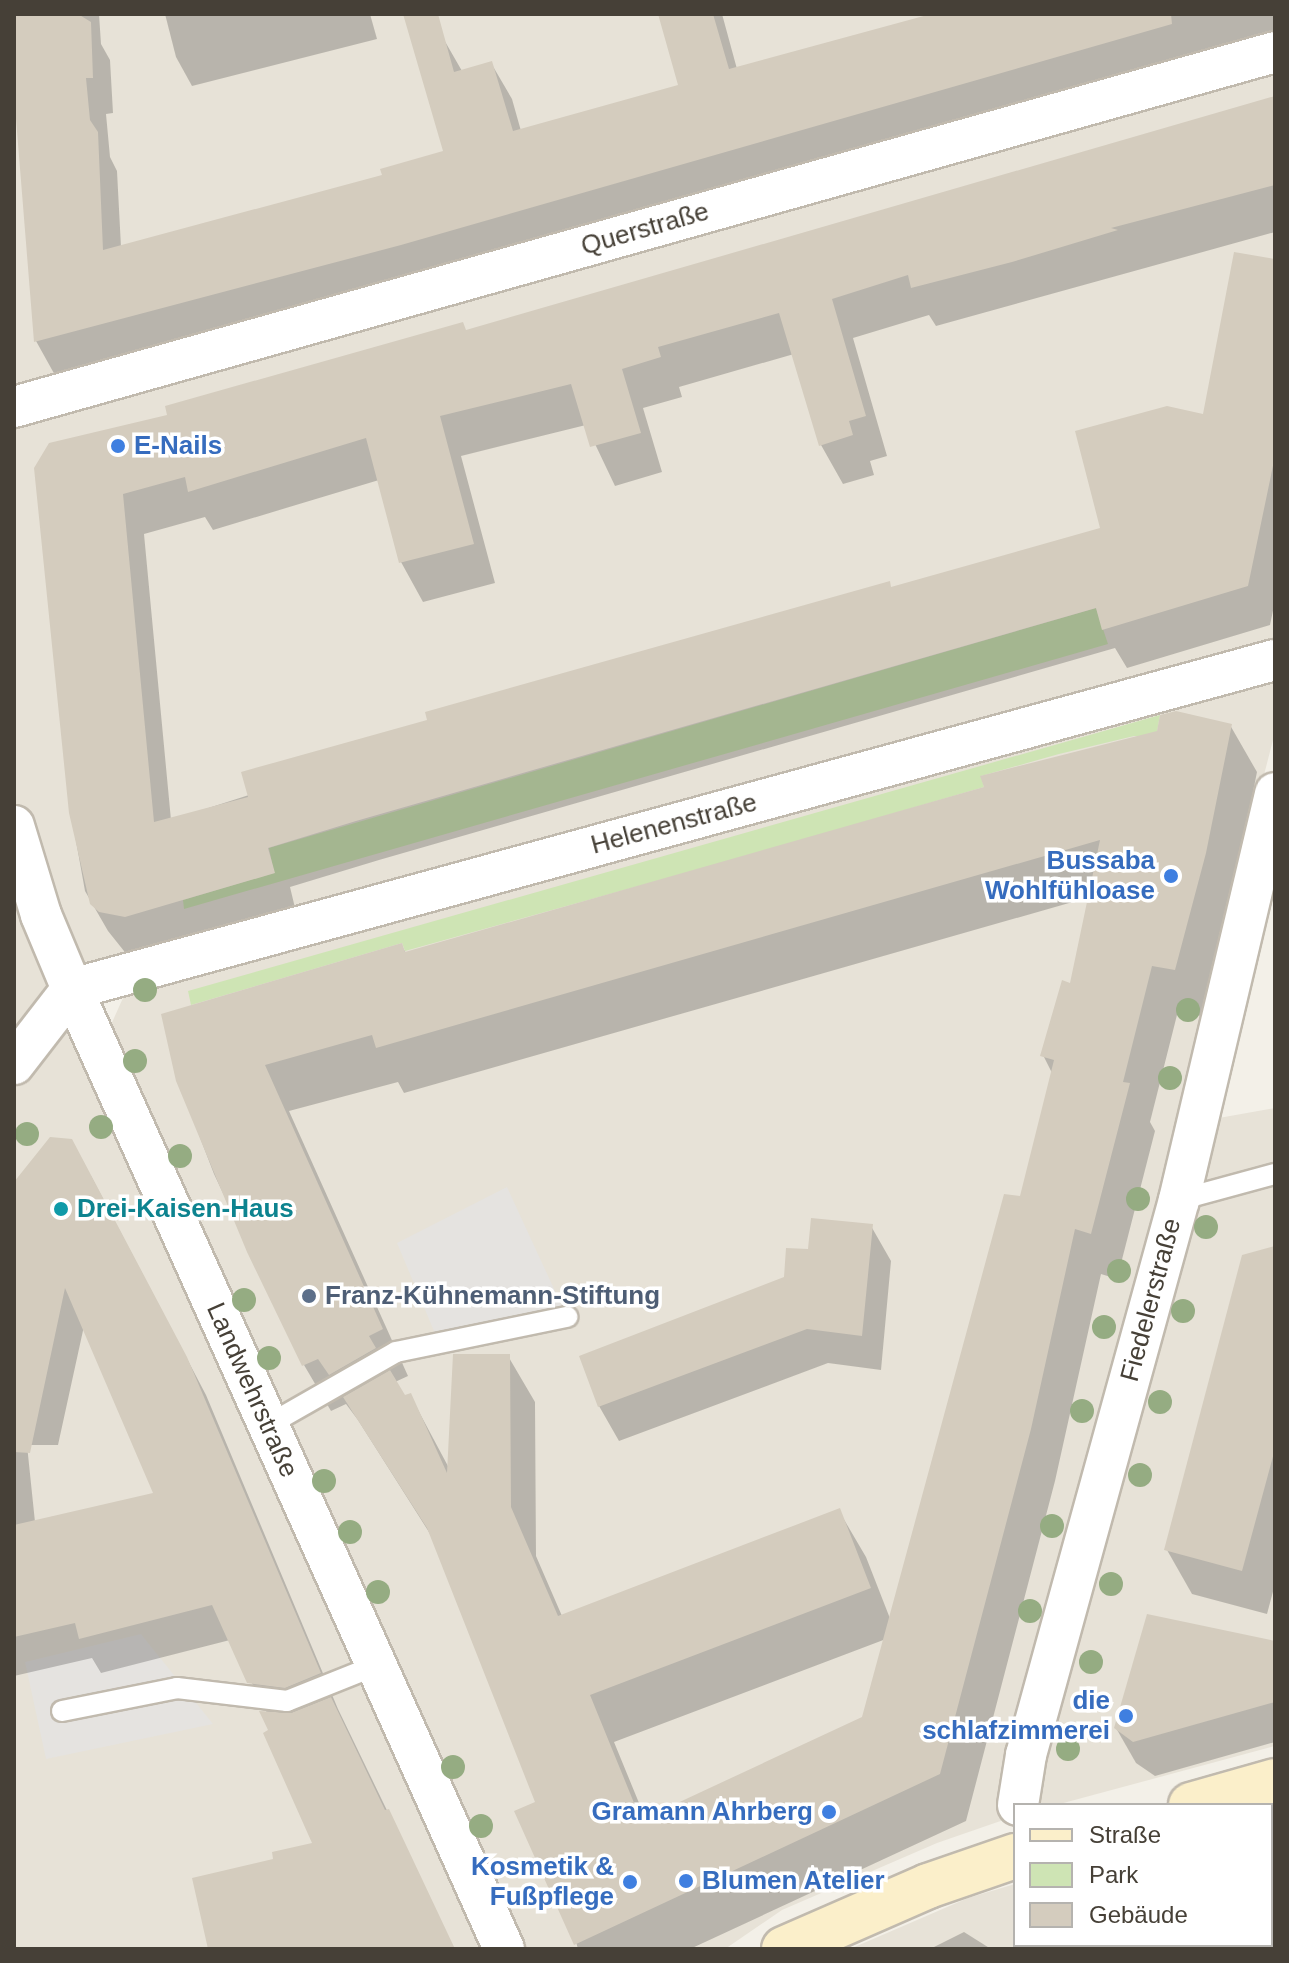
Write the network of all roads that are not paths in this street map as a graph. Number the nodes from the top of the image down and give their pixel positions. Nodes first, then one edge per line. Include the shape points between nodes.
1 (1275, 52) edge
2 (14, 407) edge
3 (1275, 660) edge
4 (1275, 793) edge
5 (14, 826) edge
6 (72, 989) junction
7 (14, 1064) edge
8 (1275, 1174) edge
9 (1179, 1200) junction
10 (567, 1317) dead end
11 (268, 1425) junction
12 (377, 1665) junction
13 (62, 1711) dead end
14 (1275, 1781) edge
15 (1018, 1803) edge
16 (1198, 1803) edge
17 (1013, 1857) edge
18 (504, 1949) edge
19 (784, 1949) edge

1 - 2 street, Querstraße
3 - 6 street, Helenenstraße
4 - 9 street, Fiedelerstraße
5 - 6 street, Landwehrstraße via 41,915
6 - 7 street
6 - 11 street, Landwehrstraße
8 - 9 lane
9 - 15 street, Fiedelerstraße via 1026,1755
10 - 11 lane via 396,1352
11 - 12 street, Landwehrstraße
12 - 13 lane via 287,1701 177,1688
12 - 18 street, Landwehrstraße
14 - 16 street
17 - 19 street via 928,1886

